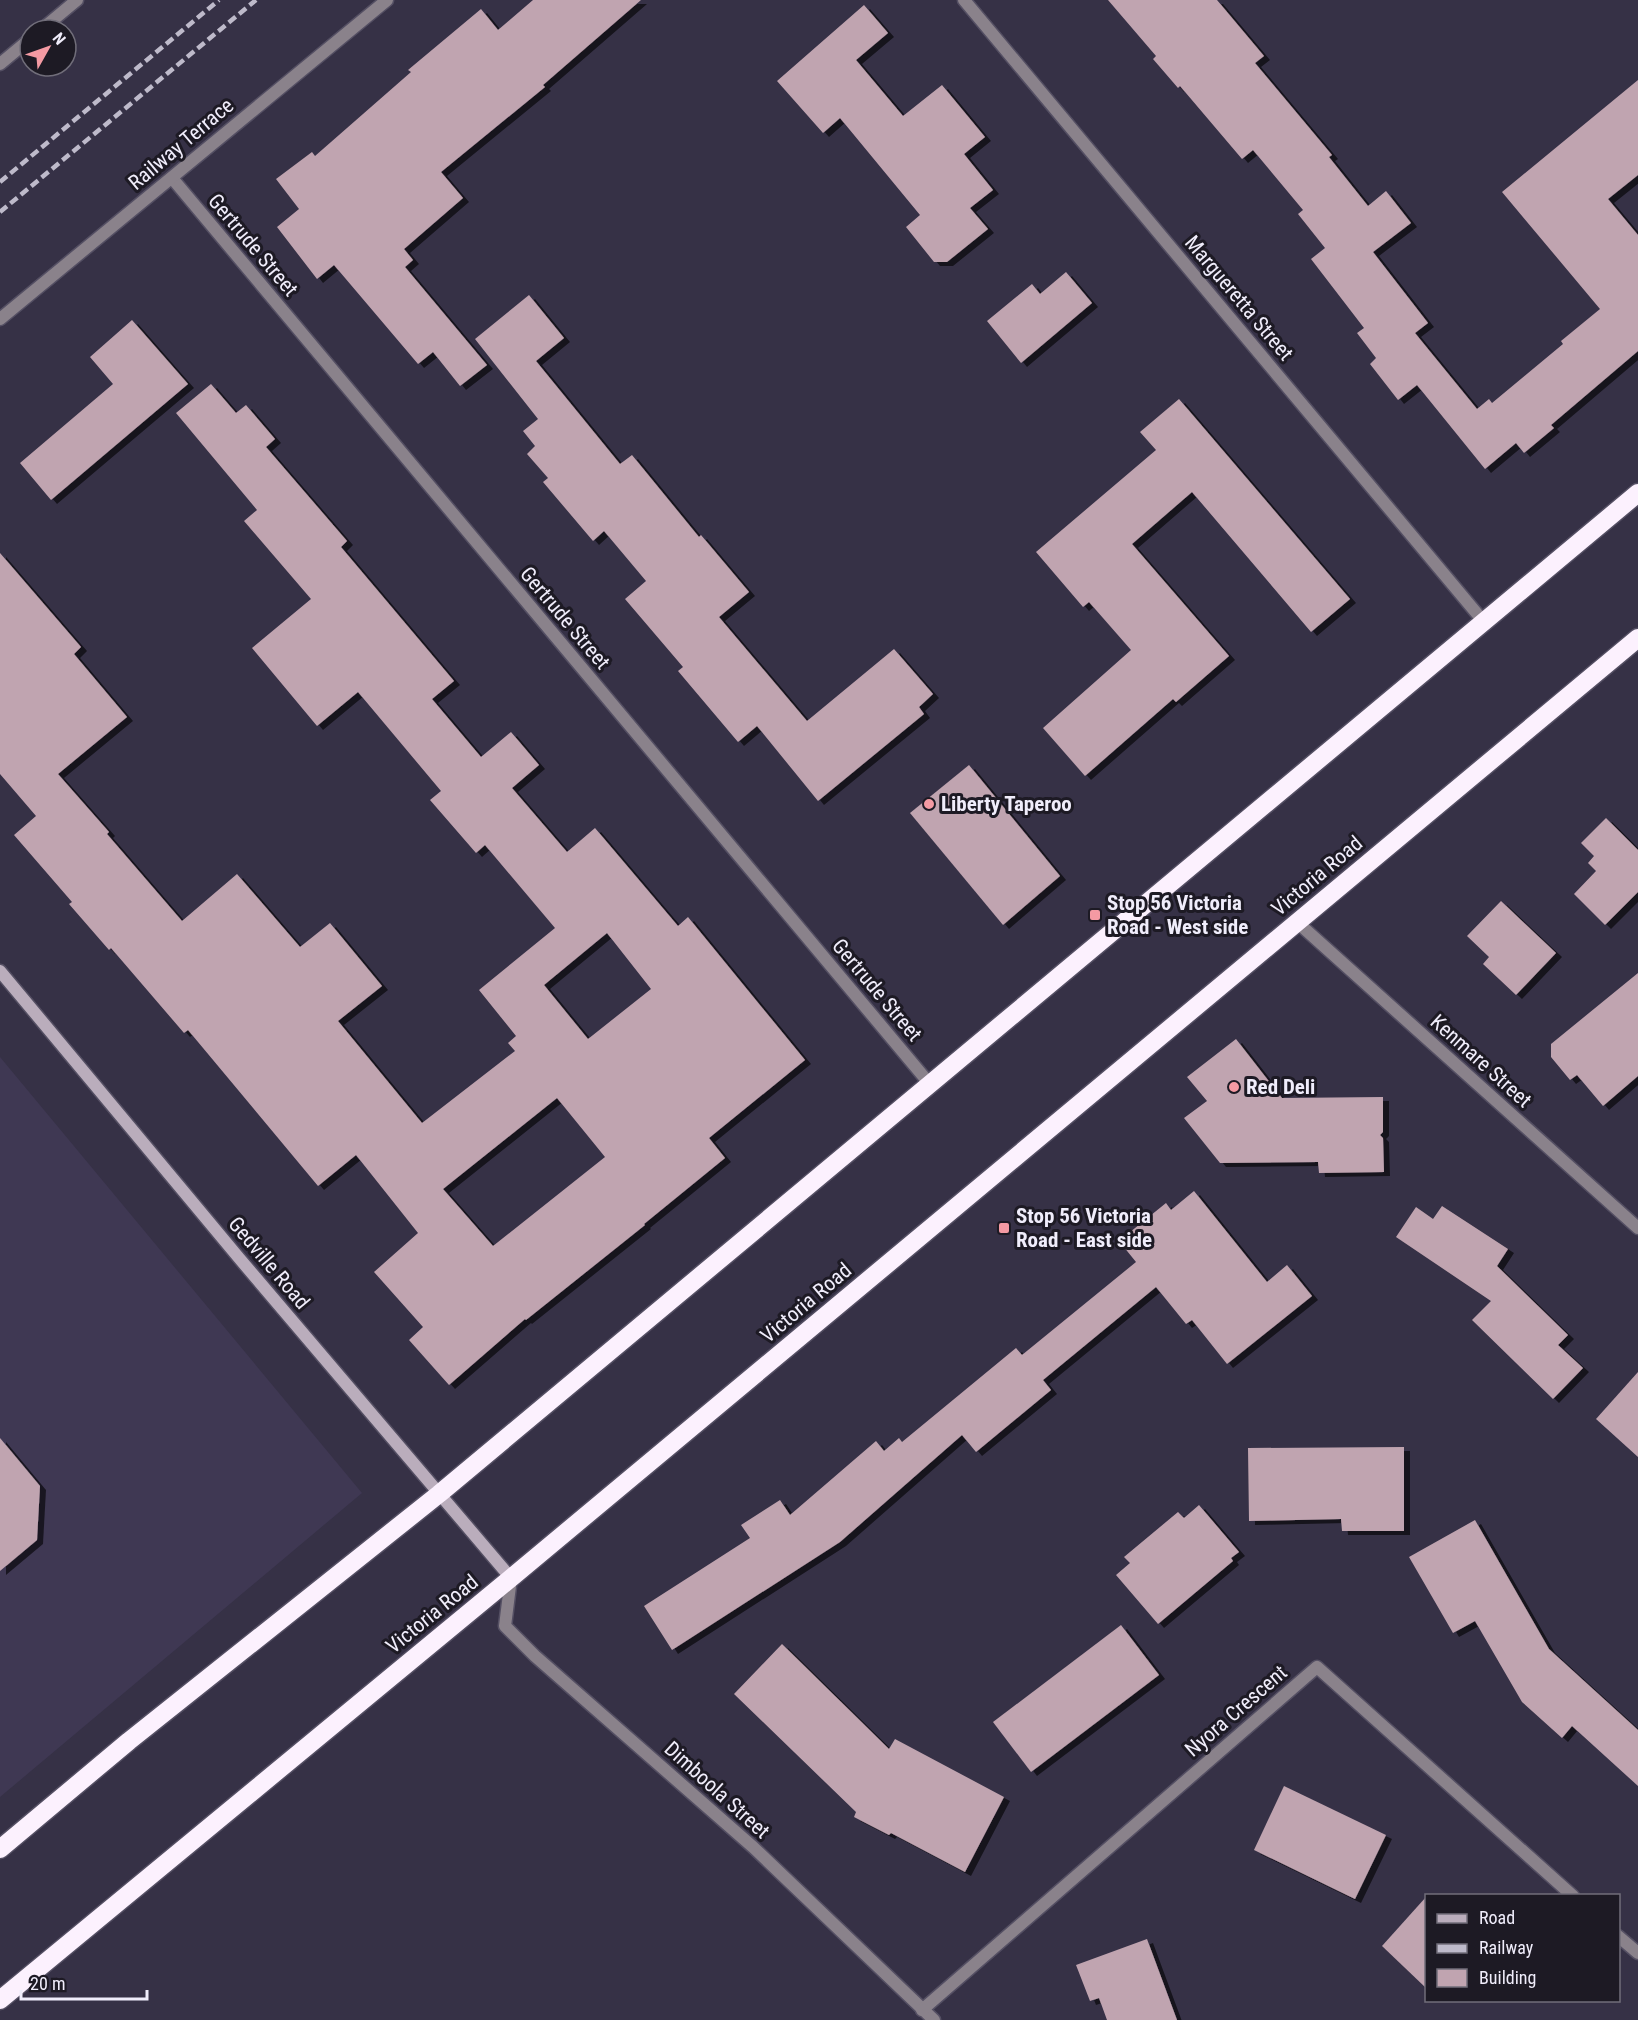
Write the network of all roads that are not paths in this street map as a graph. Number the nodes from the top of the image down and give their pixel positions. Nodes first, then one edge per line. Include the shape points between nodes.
1 (77, 0) edge
2 (387, 0) edge
3 (964, 0) edge
4 (55, 18) edge
5 (18, 49) edge
6 (0, 64) edge
7 (171, 178) junction
8 (0, 319) edge
9 (1638, 493) edge
10 (1484, 622) junction
11 (1638, 638) edge
12 (1298, 922) junction
13 (0, 971) edge
14 (929, 1083) junction
15 (1638, 1228) edge
16 (439, 1494) junction
17 (511, 1578) junction
18 (0, 1849) edge
19 (1571, 1894) edge
20 (1620, 1938) edge
21 (1638, 1953) edge
22 (0, 2000) edge
23 (922, 2010) junction
24 (934, 2020) edge

1 - 4 street
2 - 7 street, Railway Terrace
3 - 10 street, Margueretta Street
5 - 6 street
7 - 8 street, Railway Terrace
7 - 14 street, Gertrude Street
9 - 10 highway
10 - 14 highway
11 - 12 highway, Victoria Road
12 - 15 street, Kenmare Street
12 - 17 highway, Victoria Road
13 - 16 street, Gedville Road
14 - 16 highway
16 - 17 street, Gedville Road
16 - 18 highway
17 - 22 highway, Victoria Road
17 - 23 street, Dimboola Street via 505,1626 753,1847
19 - 23 street, Nyora Crescent via 1317,1667
20 - 21 street
23 - 24 street, Dimboola Street

